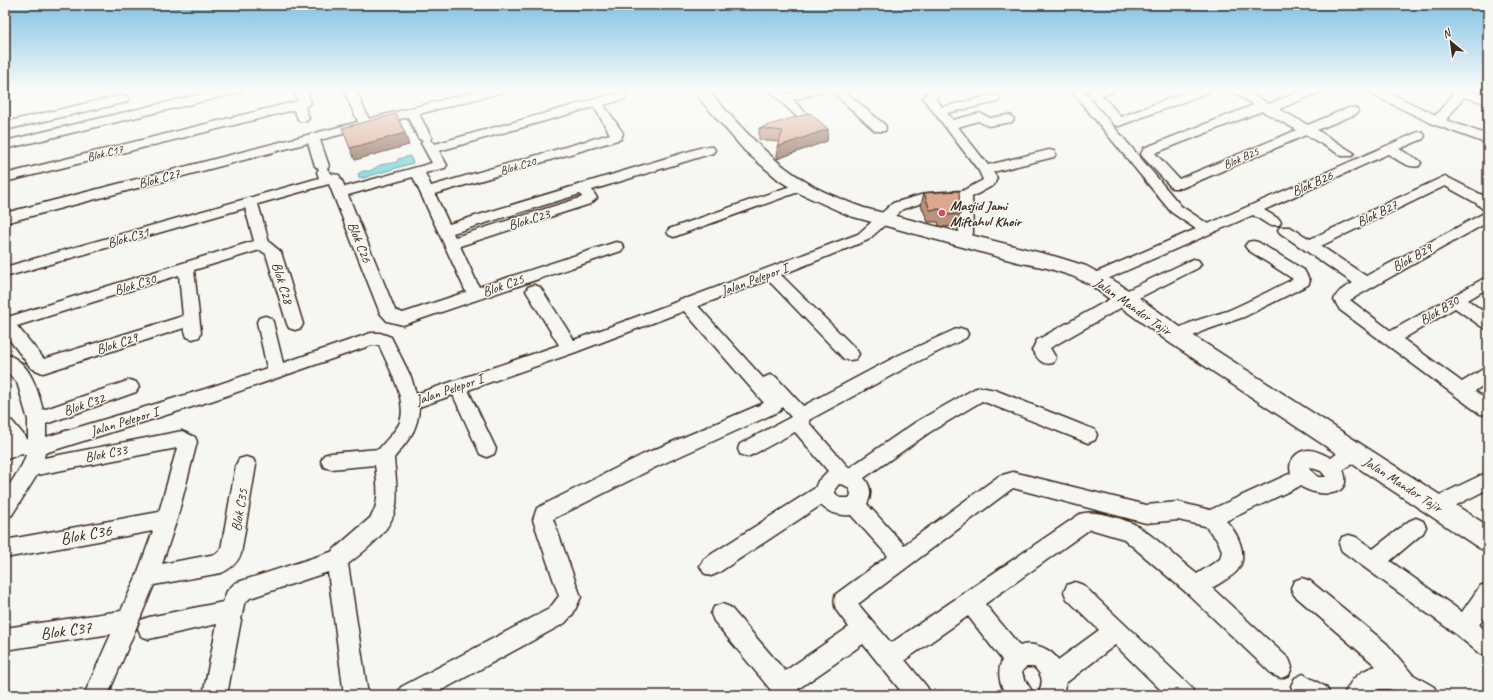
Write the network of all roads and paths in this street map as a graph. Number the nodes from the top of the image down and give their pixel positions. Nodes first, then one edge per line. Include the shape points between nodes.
1 (24, 122) edge
2 (102, 122) edge
3 (231, 122) edge
4 (374, 122) edge
5 (417, 122) edge
6 (518, 122) edge
7 (609, 122) edge
8 (728, 122) edge
9 (873, 122) edge
10 (948, 122) edge
11 (963, 122) edge
12 (1103, 122) edge
13 (1226, 122) edge
14 (1290, 122) edge
15 (1327, 122) edge
16 (1440, 122) edge
17 (365, 124) joint
18 (951, 125) junction
19 (5, 126) edge
20 (880, 128) dead end
21 (1306, 131) junction
22 (1418, 136) dead end
23 (313, 138) junction
24 (1488, 140) edge
25 (428, 143) junction
26 (5, 145) edge
27 (1388, 149) junction
28 (708, 150) dead end
29 (1347, 153) dead end
30 (1050, 154) dead end
31 (1414, 163) dead end
32 (440, 165) junction
33 (985, 170) junction
34 (417, 171) junction
35 (324, 173) junction
36 (5, 178) edge
37 (451, 186) junction
38 (799, 187) junction
39 (427, 192) junction
40 (340, 193) junction
41 (965, 195) junction
42 (250, 202) junction
43 (1253, 209) junction
44 (1487, 215) edge
45 (5, 218) edge
46 (884, 218) junction
47 (1206, 229) junction
48 (674, 232) dead end
49 (449, 237) junction
50 (964, 240) junction
51 (262, 244) junction
52 (1253, 246) dead end
53 (1309, 246) junction
54 (616, 247) dead end
55 (1193, 264) dead end
56 (186, 268) junction
57 (5, 272) edge
58 (769, 272) junction
59 (1096, 279) junction
60 (1488, 282) edge
61 (1365, 283) junction
62 (534, 290) dead end
63 (475, 295) junction
64 (1125, 298) junction
65 (1456, 300) junction
66 (686, 303) junction
67 (706, 312) dead end
68 (265, 322) dead end
69 (1488, 322) edge
70 (6, 323) edge
71 (295, 324) dead end
72 (960, 334) dead end
73 (1178, 337) junction
74 (1390, 339) junction
75 (570, 348) junction
76 (850, 354) dead end
77 (1047, 358) dead end
78 (5, 360) edge
79 (276, 371) junction
80 (1488, 373) edge
81 (458, 387) junction
82 (130, 388) dead end
83 (1461, 391) junction
84 (410, 404) junction
85 (1488, 408) edge
86 (800, 419) junction
87 (37, 420) junction
88 (5, 426) edge
89 (1088, 435) dead end
90 (21, 449) edge
91 (487, 449) dead end
92 (747, 449) dead end
93 (1354, 452) junction
94 (384, 456) junction
95 (330, 461) dead end
96 (246, 465) dead end
97 (31, 468) junction
98 (847, 476) junction
99 (1488, 480) edge
100 (825, 492) junction
101 (855, 505) junction
102 (1436, 506) junction
103 (5, 509) edge
104 (1146, 514) junction
105 (167, 519) junction
106 (1211, 519) junction
107 (1416, 527) dead end
108 (1131, 533) junction
109 (1488, 540) edge
110 (1349, 544) dead end
111 (5, 549) edge
112 (902, 557) junction
113 (337, 560) junction
114 (1374, 561) junction
115 (711, 566) dead end
116 (147, 577) junction
117 (1196, 587) junction
118 (1302, 588) dead end
119 (1075, 592) dead end
120 (1488, 593) edge
121 (970, 602) junction
122 (231, 611) junction
123 (722, 614) dead end
124 (128, 621) junction
125 (1465, 627) junction
126 (149, 628) dead end
127 (865, 629) junction
128 (1116, 631) junction
129 (5, 639) edge
130 (1488, 646) edge
131 (889, 658) junction
132 (1016, 658) junction
133 (1281, 667) dead end
134 (1403, 680) junction
135 (1053, 686) edge
136 (786, 690) edge
137 (422, 692) edge
138 (96, 695) edge
139 (215, 695) edge
140 (356, 695) edge
141 (919, 695) edge
142 (1022, 695) edge
143 (1183, 695) edge
144 (1356, 695) edge
145 (1426, 695) edge

1 - 19 street
2 - 26 street
3 - 36 street, Blok C17
4 - 17 street, Blok C27
5 - 25 street
6 - 25 street
7 - 37 street, Blok C20 via 617,133 609,139
8 - 38 street, Jalan Mandor Tajir via 755,153
9 - 20 street
10 - 18 street
11 - 18 street
12 - 47 street via 1176,209
13 - 21 street, Blok B25 via 1149,151 1148,154 1177,185
14 - 21 street
15 - 21 street, Blok B25
16 - 24 street
17 - 23 street, Blok C27
18 - 33 street
21 - 29 street
22 - 27 street, Blok B26
23 - 35 street
23 - 45 street, Blok C27
25 - 32 street
27 - 31 street
27 - 43 street, Blok B26
28 - 49 street, Blok C23 via 579,188 585,189 590,198 585,201
30 - 33 street
32 - 34 street
32 - 37 street
33 - 41 street via 990,181
34 - 39 street, Blok C25
34 - 40 street
35 - 40 street, Blok C26 via 334,178
35 - 42 street, Blok C31
37 - 39 street, Blok C20
38 - 46 street, Jalan Mandor Tajir via 836,205
38 - 48 street
39 - 49 street, Blok C25
40 - 63 street, Blok C26 via 388,313 393,317 403,319
41 - 46 street, Jalan Pelepor I via 928,197 898,206
41 - 50 street
42 - 51 street, Blok C28
42 - 57 street, Blok C31
43 - 47 street, Blok B26
43 - 53 street
44 - 53 street, Blok B27 via 1481,200 1445,180
44 - 61 street, Blok B29
46 - 50 street, Jalan Mandor Tajir
46 - 58 street, Jalan Pelepor I via 863,237
47 - 59 street, Blok B26
49 - 63 street, Blok C25
50 - 59 street, Jalan Mandor Tajir via 1050,262
51 - 56 street, Blok C30
51 - 71 street, Blok C28 via 273,252
52 - 73 street via 1298,274 1302,281 1238,313 1197,327
53 - 61 street
54 - 63 street, Blok C25
55 - 64 street
56 - 70 street, Blok C30
56 - 70 street, Blok C29 via 193,326 42,366
58 - 66 street, Jalan Pelepor I
58 - 76 street
59 - 64 street, Jalan Mandor Tajir
60 - 65 street, Blok B30
61 - 74 street, Blok B29 via 1344,295 1342,300 1346,306
62 - 75 street
64 - 73 street, Jalan Mandor Tajir
64 - 77 street via 1043,344 1041,350
65 - 69 street
65 - 74 street, Blok B30
66 - 75 street, Jalan Pelepor I
66 - 137 street via 774,402 774,406 651,460 544,514 543,520 570,597 565,607 557,616
67 - 86 street
68 - 79 street
72 - 86 street via 905,360
73 - 93 street, Jalan Mandor Tajir
74 - 83 street
75 - 81 street, Jalan Pelepor I
78 - 87 street via 25,379
79 - 84 street, Jalan Pelepor I via 359,342 383,339 402,377
79 - 90 street, Jalan Pelepor I via 208,395
80 - 83 street
81 - 84 street, Jalan Pelepor I
81 - 91 street
82 - 87 street, Blok C32
83 - 85 street
84 - 94 street via 409,422
86 - 92 street
86 - 98 street via 803,430
87 - 90 street
88 - 90 street
89 - 98 street via 989,395 980,394
90 - 97 street
93 - 102 street, Jalan Mandor Tajir
93 - 106 street via 1331,468 1320,461 1308,458 1299,466 1303,476
94 - 95 street
94 - 113 street via 387,499 384,514 352,549
96 - 116 street, Blok C35 via 231,554 222,563
97 - 103 street
97 - 105 street, Blok C33 via 182,439 188,442
98 - 100 street via 832,478 825,487
98 - 101 street via 862,490
99 - 102 street
100 - 101 street via 830,502 836,505
100 - 115 street
101 - 112 street
102 - 109 street, Jalan Mandor Tajir
104 - 106 street via 1178,511
104 - 108 street
104 - 112 street via 1013,480 1006,482
105 - 111 street, Blok C36
105 - 116 street
106 - 117 street via 1227,536 1232,551 1229,564
107 - 114 street
108 - 117 street
108 - 121 street via 1092,520 1083,521
110 - 114 street
112 - 127 street via 844,601
113 - 122 street via 241,591 235,598
113 - 140 street
114 - 125 street
116 - 124 street
117 - 133 street
118 - 134 street via 1379,652
119 - 128 street
120 - 125 street
121 - 131 street
121 - 132 street
122 - 126 street
122 - 139 street
123 - 136 street
124 - 129 street, Blok C37
124 - 138 street
125 - 130 street
127 - 131 street
127 - 136 street
128 - 135 street
128 - 143 street
131 - 141 street
132 - 135 street via 1023,655 1038,657 1046,662
132 - 142 street via 1010,669 1010,676 1012,683
134 - 144 street via 1388,677 1370,679 1364,682
134 - 145 street

